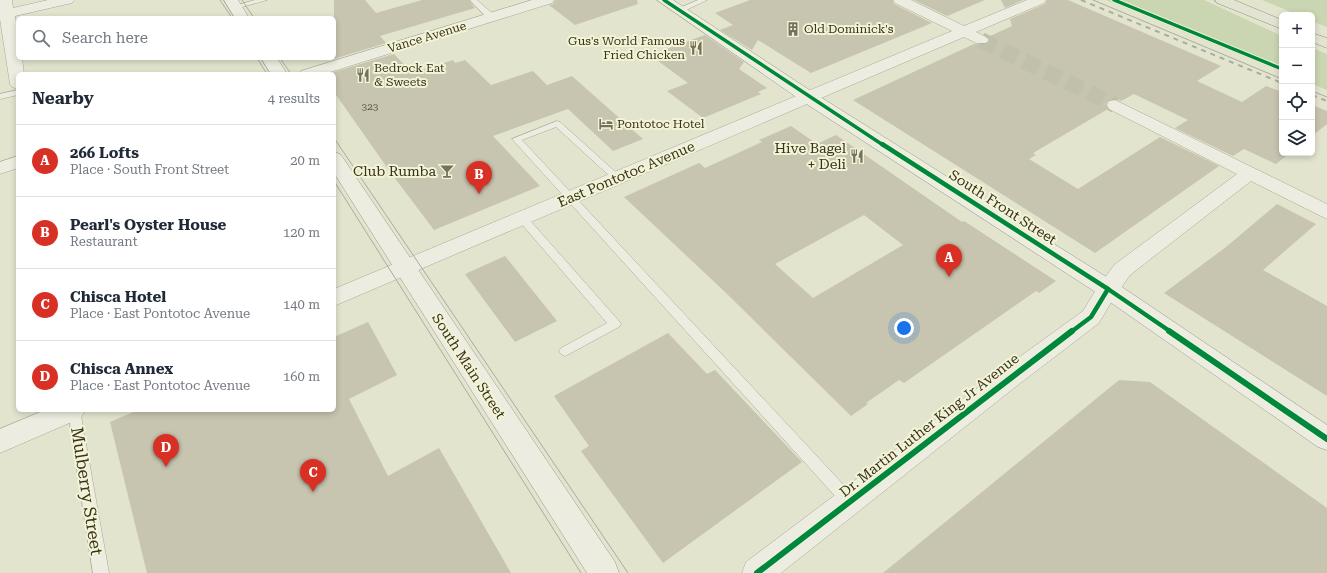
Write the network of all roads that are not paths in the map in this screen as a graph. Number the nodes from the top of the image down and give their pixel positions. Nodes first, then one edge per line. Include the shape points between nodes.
1 (67, 0) edge
2 (264, 0) edge
3 (473, 0) edge
4 (547, 0) edge
5 (664, 0) edge
6 (704, 0) edge
7 (900, 0) edge
8 (1039, 0) edge
9 (1222, 0) edge
10 (1250, 0) edge
11 (236, 8) edge
12 (4, 10) edge
13 (679, 10) junction
14 (1280, 12) edge
15 (491, 17) junction
16 (1279, 24) edge
17 (1315, 26) edge
18 (963, 31) junction
19 (1327, 31) edge
20 (1315, 38) edge
21 (981, 40) tunnel mouth
22 (1327, 43) edge
23 (269, 60) edge
24 (278, 72) edge
25 (313, 72) edge
26 (16, 73) edge
27 (16, 93) edge
28 (0, 97) edge
29 (808, 97) junction
30 (1115, 105) tunnel mouth
31 (336, 161) edge
32 (16, 163) edge
33 (0, 168) edge
34 (1250, 173) junction
35 (617, 178) junction
36 (572, 198) junction
37 (1327, 212) edge
38 (523, 219) junction
39 (406, 268) junction
40 (1108, 289) junction
41 (336, 297) edge
42 (564, 351) dead end
43 (68, 412) edge
44 (73, 412) edge
45 (1327, 439) edge
46 (0, 441) edge
47 (849, 501) junction
48 (101, 573) edge
49 (604, 573) edge
50 (757, 573) edge

1 - 12 street
2 - 11 lane
3 - 15 lane
4 - 15 street, Vance Avenue
5 - 13 street, South Front Street
6 - 13 lane
7 - 18 street
8 - 18 street, East Pontotoc Avenue
9 - 16 main road
10 - 14 main road
12 - 26 street
13 - 29 street, South Front Street
15 - 25 street, Vance Avenue
17 - 19 main road
18 - 21 street
18 - 29 street, East Pontotoc Avenue
20 - 22 main road
23 - 24 street
27 - 28 lane
29 - 35 street, East Pontotoc Avenue
29 - 40 street, South Front Street
30 - 34 street
31 - 39 street, South Main Street
32 - 33 street
34 - 37 street
34 - 40 street, Dr. Martin Luther King Jr Avenue via 1122,270
35 - 36 street, East Pontotoc Avenue
35 - 36 lane via 557,124 516,139
36 - 38 street, East Pontotoc Avenue
36 - 47 lane
38 - 39 street, East Pontotoc Avenue
38 - 42 lane via 615,324
39 - 41 street, East Pontotoc Avenue
39 - 49 street, South Main Street
40 - 45 street, South Front Street
40 - 47 street, Dr. Martin Luther King Jr Avenue via 1091,317
43 - 46 street
44 - 48 lane, Mulberry Street
47 - 50 street, Dr. Martin Luther King Jr Avenue

